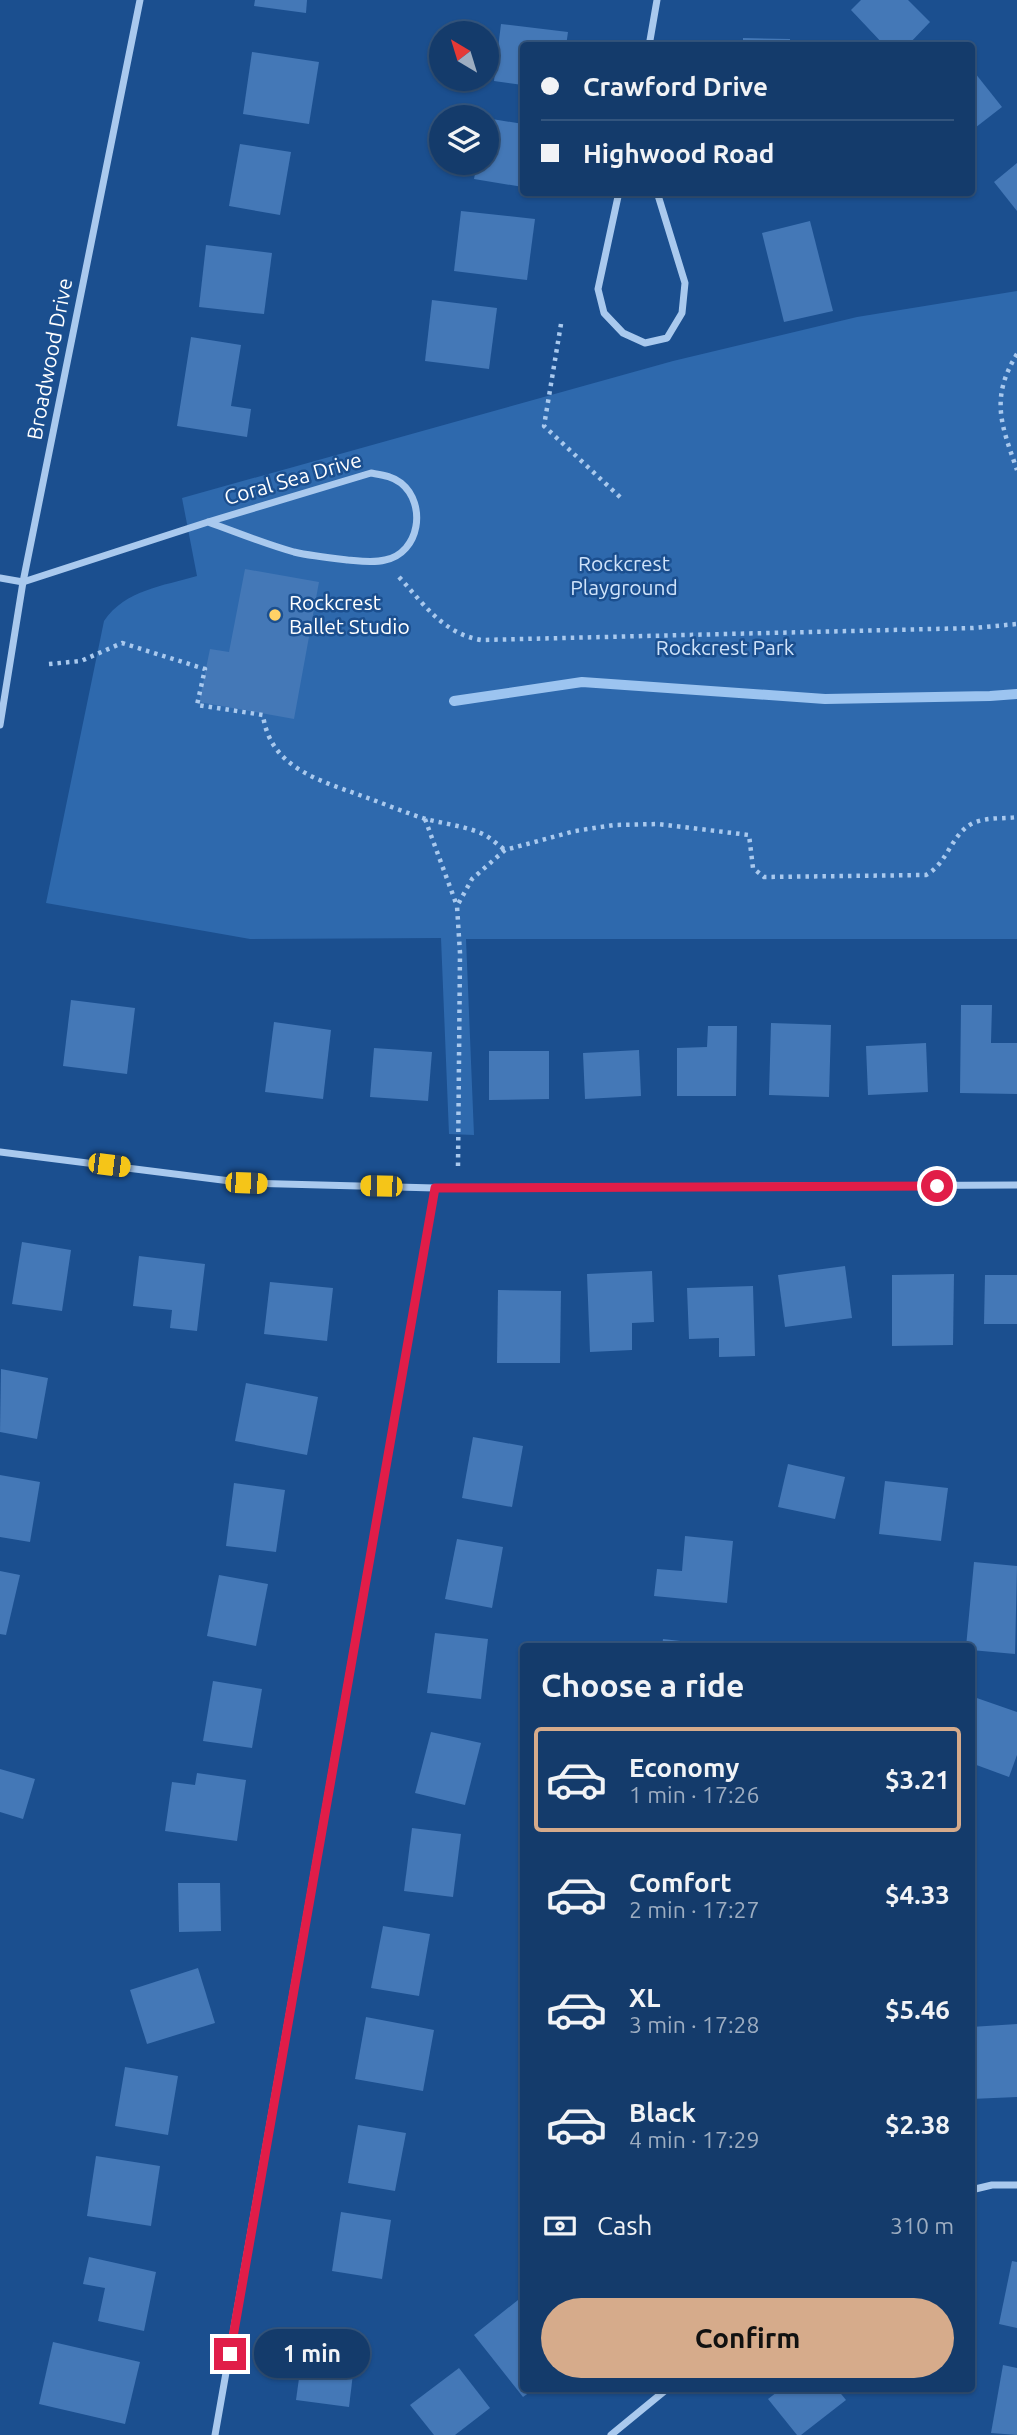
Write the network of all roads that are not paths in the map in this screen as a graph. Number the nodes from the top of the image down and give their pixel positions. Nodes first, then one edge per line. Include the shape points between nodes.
1 (139, 0) edge
2 (657, 0) edge
3 (650, 42) edge
4 (618, 196) edge
5 (658, 196) edge
6 (208, 522) junction
7 (0, 578) edge
8 (23, 582) junction
9 (0, 725) edge
10 (0, 1152) edge
11 (1017, 1185) edge
12 (435, 1188) junction
13 (1017, 2185) edge
14 (975, 2189) edge
15 (663, 2392) edge
16 (215, 2435) edge
17 (611, 2435) edge

1 - 8 street, Broadwood Drive
2 - 3 street
4 - 5 street via 598,289 604,313 623,333 645,343 667,338 682,313 685,283
6 - 6 street, Coral Sea Drive via 371,473 401,483 415,503 418,520 406,548 396,556 363,561 294,552
6 - 8 street, Coral Sea Drive
7 - 8 street, Coral Sea Drive
8 - 9 street, Broadwood Drive
10 - 12 street via 246,1183
11 - 12 street
12 - 16 street
13 - 14 street
15 - 17 street

